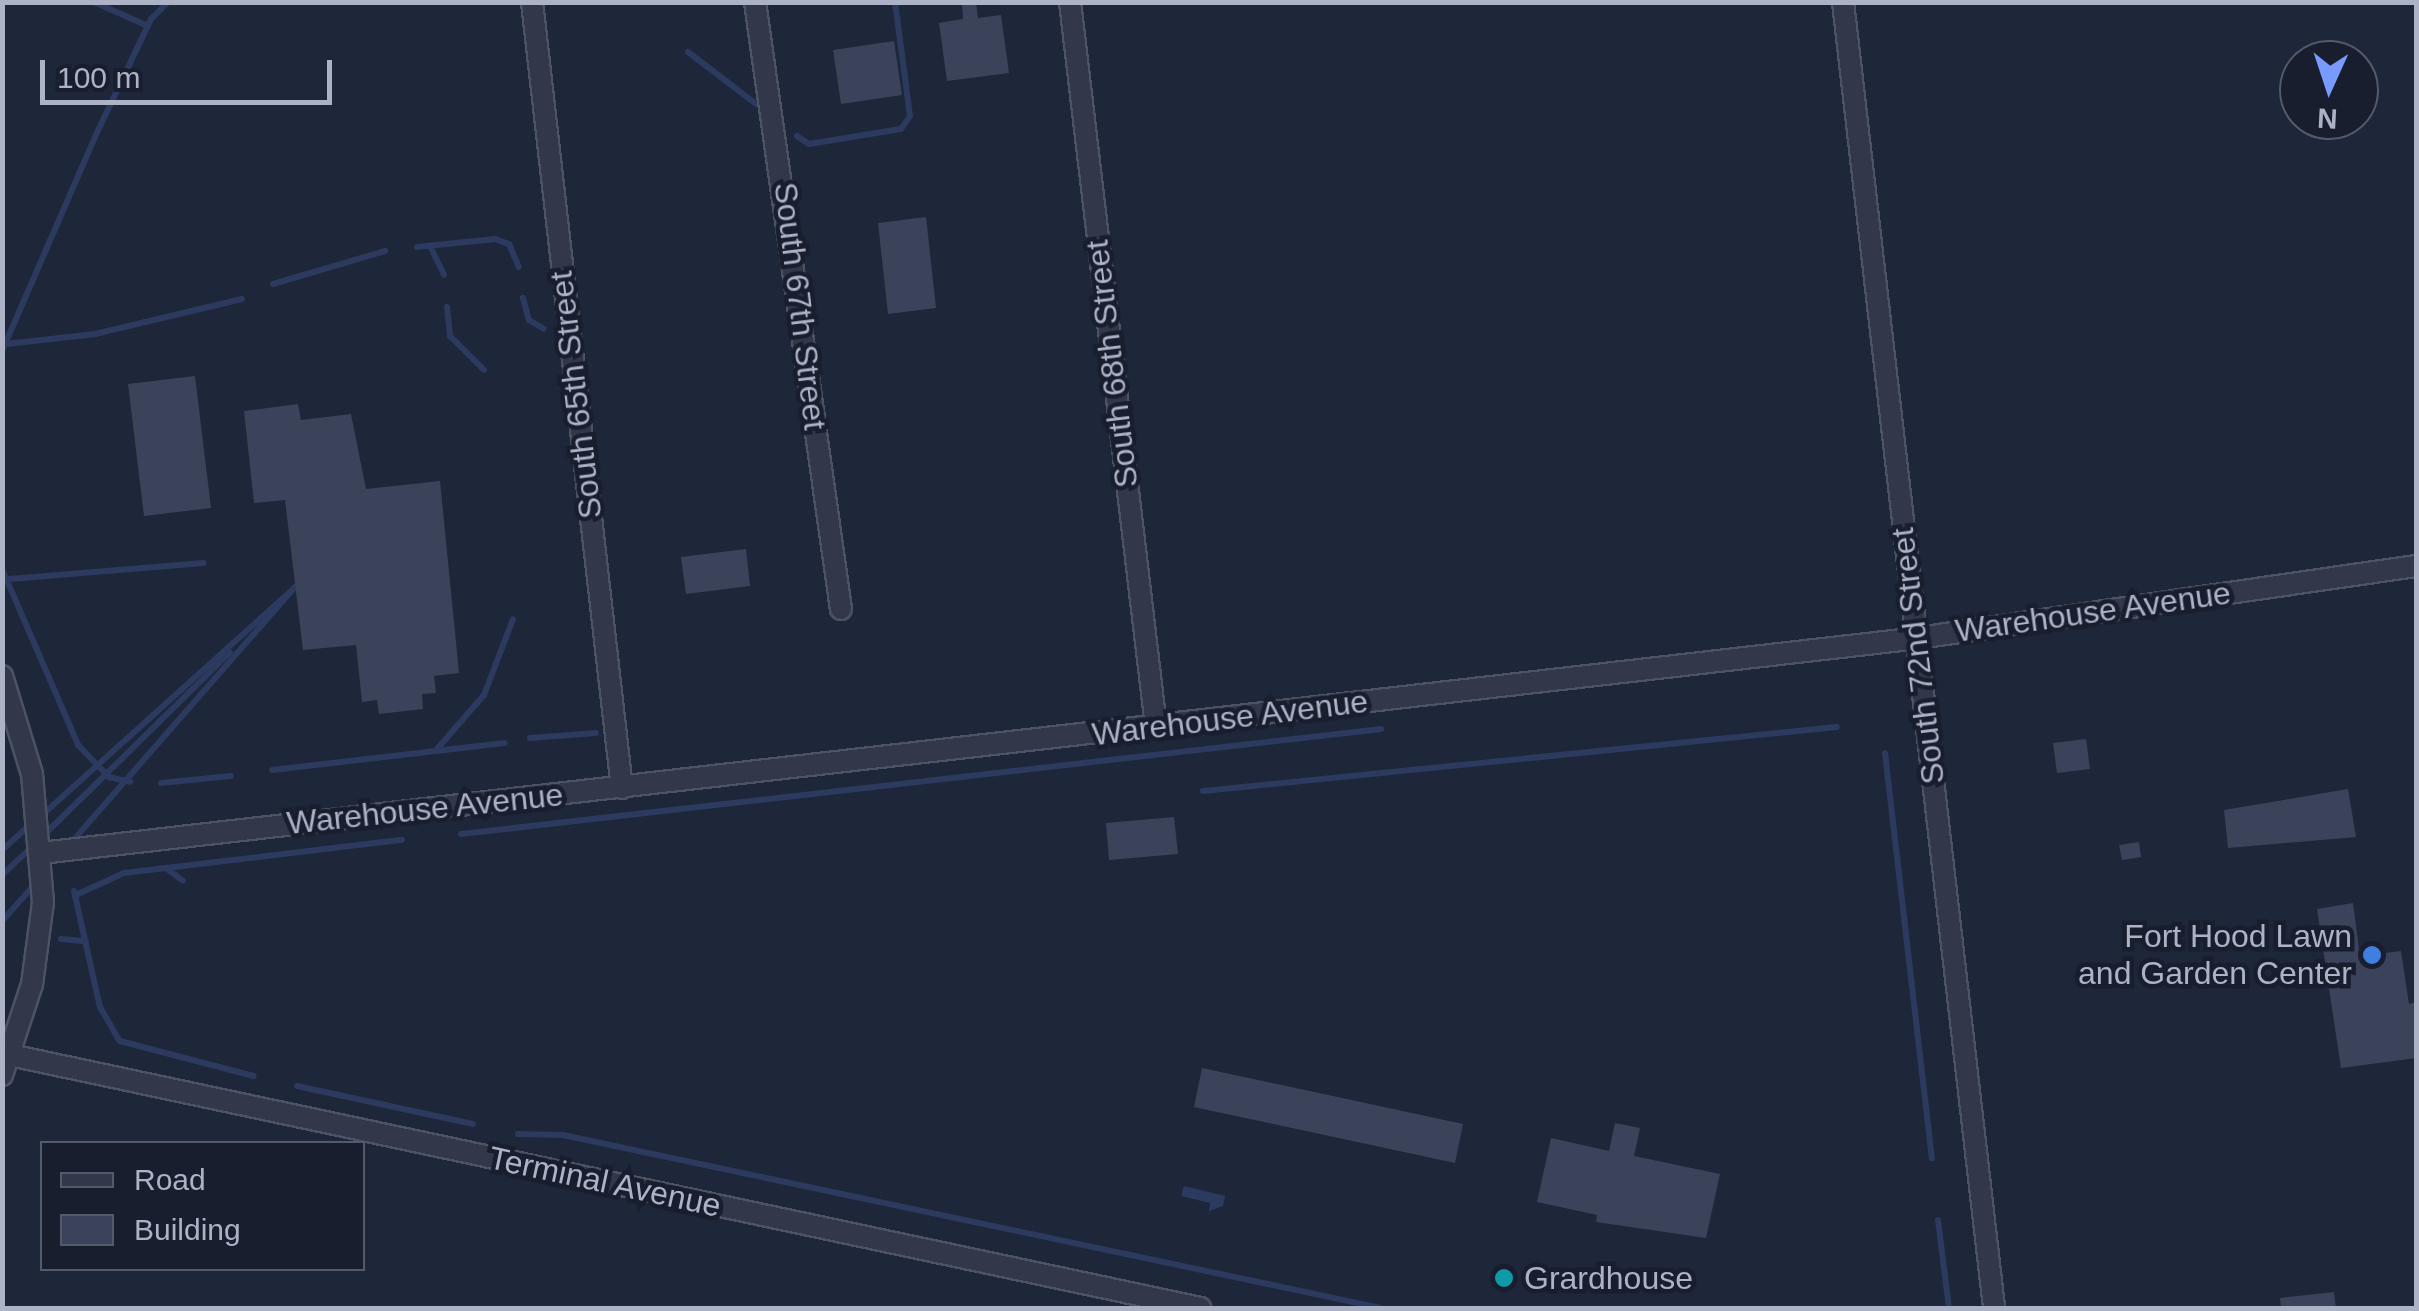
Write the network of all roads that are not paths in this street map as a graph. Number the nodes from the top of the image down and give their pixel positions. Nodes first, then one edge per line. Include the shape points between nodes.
1 (532, 2) edge
2 (755, 2) edge
3 (1070, 2) edge
4 (1843, 2) edge
5 (2416, 566) edge
6 (842, 609) dead end
7 (1918, 638) junction
8 (2, 676) edge
9 (1156, 726) junction
10 (622, 788) junction
11 (41, 853) junction
12 (6, 1065) edge
13 (1200, 1308) edge
14 (1994, 1308) edge

1 - 10 street, South 65th Street
2 - 6 street, South 67th Street
3 - 9 street, South 68th Street
4 - 7 street, South 72nd Street
5 - 7 street, Warehouse Avenue
7 - 9 street, Warehouse Avenue
7 - 14 street, South 72nd Street
8 - 11 street via 32,774
9 - 10 street, Warehouse Avenue
10 - 11 street, Warehouse Avenue
11 - 12 street via 36,960
12 - 13 street, Terminal Avenue

